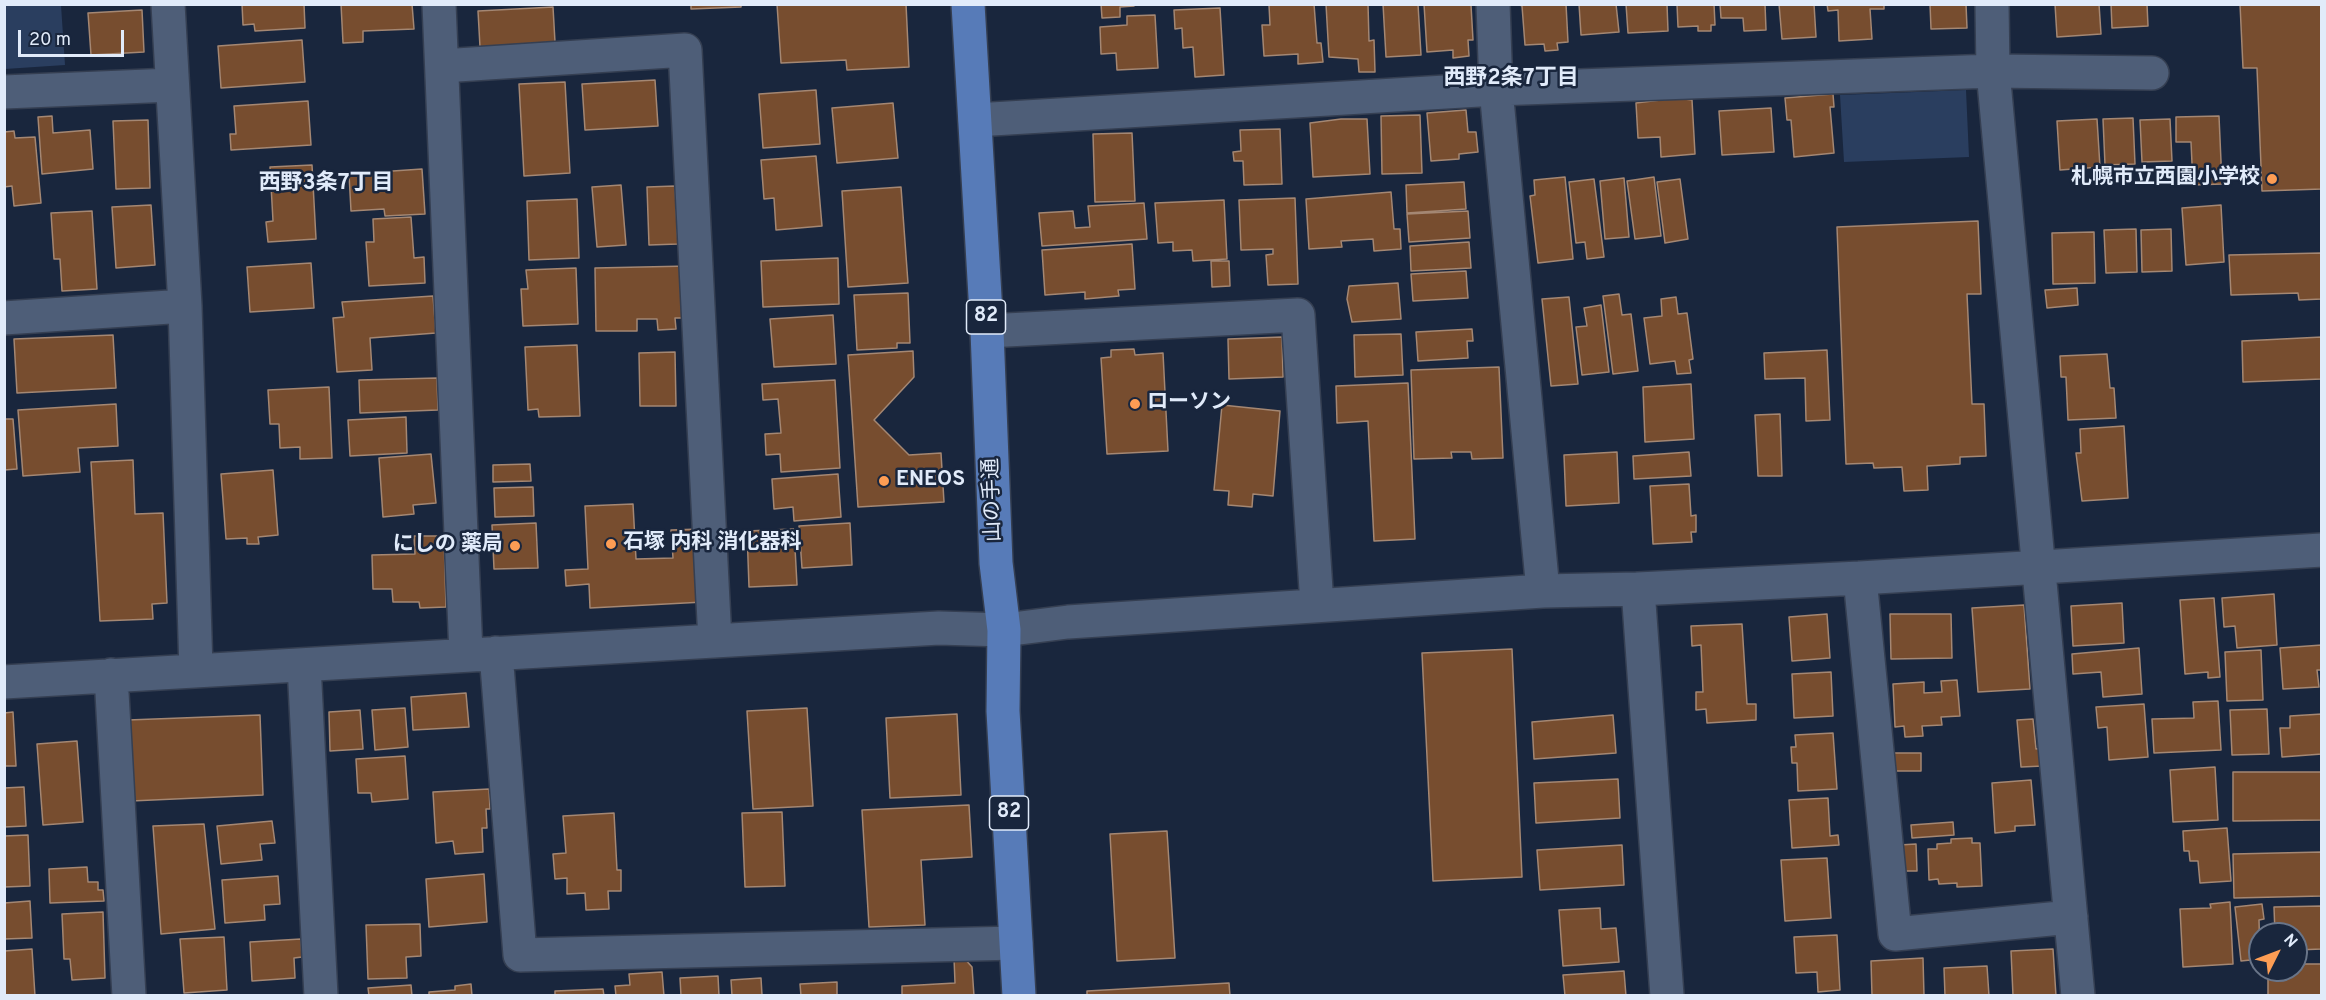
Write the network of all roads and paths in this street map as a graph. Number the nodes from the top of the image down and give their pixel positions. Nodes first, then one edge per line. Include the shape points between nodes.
1 (168, 4) edge
2 (439, 4) edge
3 (968, 4) edge
4 (1493, 4) edge
5 (1992, 4) edge
6 (442, 66) junction
7 (1994, 71) junction
8 (2152, 73) dead end
9 (172, 85) junction
10 (1496, 89) junction
11 (4, 92) edge
12 (975, 120) junction
13 (185, 306) junction
14 (4, 318) edge
15 (987, 332) junction
16 (2322, 550) edge
17 (2038, 567) junction
18 (1860, 578) junction
19 (1638, 589) junction
20 (1543, 591) junction
21 (1317, 605) junction
22 (1004, 630) junction
23 (715, 641) junction
24 (481, 654) junction
25 (304, 665) junction
26 (196, 670) junction
27 (111, 675) junction
28 (4, 682) edge
29 (2071, 917) junction
30 (1016, 944) junction
31 (129, 996) edge
32 (321, 996) edge
33 (1019, 996) edge
34 (1667, 996) edge
35 (2078, 996) edge

1 - 9 street
2 - 6 street
3 - 12 main road, 山の手通 / 82
4 - 10 street
5 - 7 street
6 - 23 street via 685,50
6 - 24 street
7 - 8 street
7 - 10 street
7 - 17 street
9 - 11 street
9 - 13 street
10 - 12 street
10 - 20 street
12 - 15 main road, 山の手通 / 82
13 - 14 street
13 - 26 street
15 - 21 street via 1298,315
15 - 22 main road, 山の手通 / 82 via 996,563
16 - 17 street
17 - 18 street
17 - 29 street
18 - 19 street
18 - 29 street via 1895,934
19 - 20 street
19 - 34 street
20 - 21 street
21 - 22 street
22 - 23 street via 939,627
22 - 30 main road, 山の手通 / 82 via 1003,711
23 - 24 street
24 - 25 street
24 - 30 street via 520,955
25 - 26 street
25 - 32 street
26 - 27 street
27 - 28 street
27 - 31 street
29 - 35 street
30 - 33 main road, 山の手通 / 82

